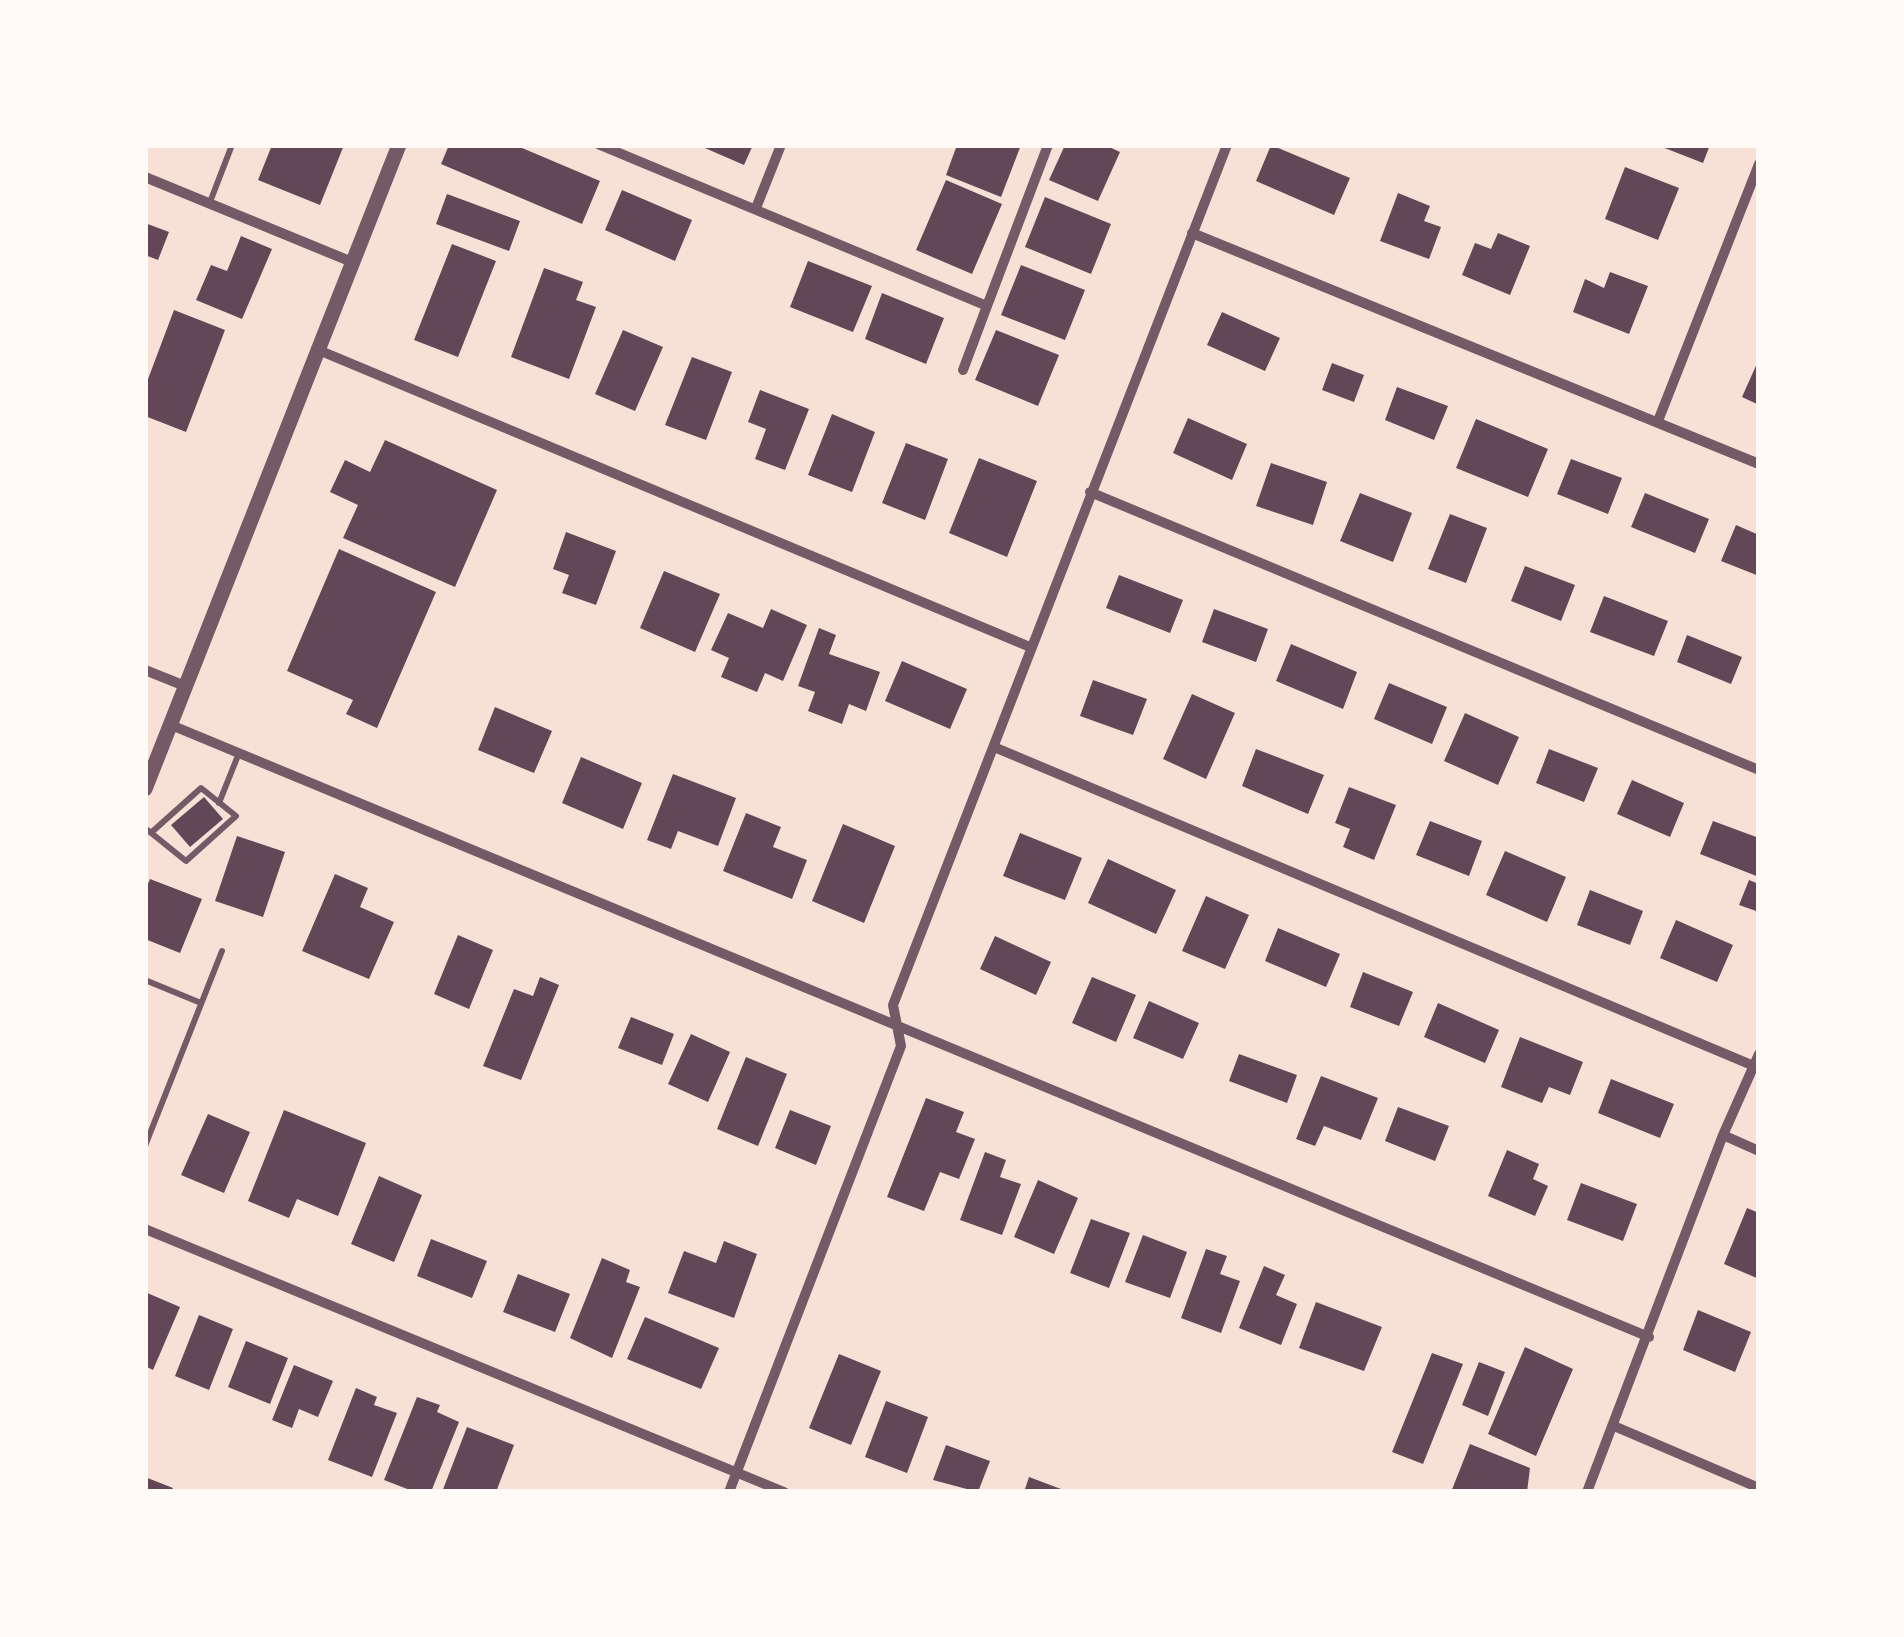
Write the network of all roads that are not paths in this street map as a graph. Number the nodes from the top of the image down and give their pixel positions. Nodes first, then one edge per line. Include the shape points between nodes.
1 (232, 145) edge
2 (399, 145) edge
3 (600, 145) edge
4 (781, 145) edge
5 (1048, 145) edge
6 (1226, 145) edge
7 (1759, 164) edge
8 (145, 177) edge
9 (210, 204) junction
10 (756, 208) junction
11 (1192, 234) junction
12 (352, 262) junction
13 (987, 306) junction
14 (316, 350) junction
15 (963, 370) dead end
16 (1658, 421) junction
17 (1759, 464) edge
18 (1090, 492) junction
19 (1030, 647) junction
20 (145, 670) edge
21 (186, 686) junction
22 (171, 725) junction
23 (994, 747) junction
24 (239, 753) junction
25 (1759, 770) edge
26 (146, 786) edge
27 (219, 802) junction
28 (149, 829) edge
29 (222, 951) dead end
30 (145, 980) edge
31 (201, 1003) junction
32 (898, 1026) junction
33 (1759, 1054) edge
34 (1754, 1066) junction
35 (1723, 1136) junction
36 (145, 1146) edge
37 (1759, 1151) edge
38 (145, 1229) edge
39 (1648, 1337) junction
40 (1614, 1426) junction
41 (737, 1472) junction
42 (1759, 1488) edge
43 (729, 1492) edge
44 (784, 1492) edge
45 (1587, 1492) edge

1 - 9 lane
2 - 12 street
3 - 10 street
4 - 10 street
5 - 13 street
6 - 11 street
7 - 16 street
8 - 9 street
9 - 12 street
10 - 13 street
11 - 16 street
11 - 18 street
12 - 14 street
13 - 15 street
14 - 19 street
14 - 21 street
16 - 17 street
18 - 19 street
18 - 25 street
19 - 23 street
20 - 21 street
21 - 22 street
22 - 24 street
22 - 26 street
23 - 32 street via 893,1005
23 - 34 street
24 - 27 lane
24 - 32 street
27 - 28 lane via 201,788
27 - 28 lane via 236,816 186,861
29 - 31 lane
30 - 31 lane
31 - 36 lane
32 - 39 street
32 - 41 street via 902,1046
33 - 34 street
34 - 35 street
35 - 37 street
35 - 39 street
38 - 41 street
39 - 40 street
40 - 42 street
40 - 45 street
41 - 43 street
41 - 44 street

